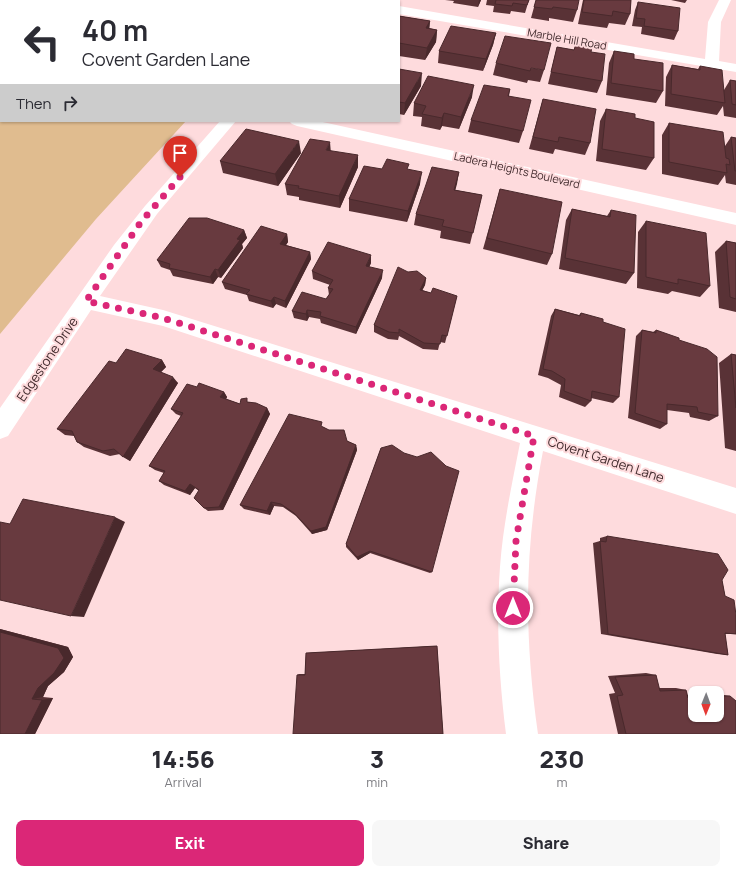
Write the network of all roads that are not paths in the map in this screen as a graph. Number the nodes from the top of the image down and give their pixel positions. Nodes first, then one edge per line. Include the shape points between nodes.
1 (725, 0) edge
2 (400, 10) edge
3 (712, 64) junction
4 (736, 68) edge
5 (227, 122) edge
6 (301, 122) edge
7 (736, 219) edge
8 (86, 301) junction
9 (0, 428) edge
10 (534, 436) junction
11 (736, 501) edge
12 (522, 734) edge

1 - 3 street via 713,24
2 - 3 street, Marble Hill Road
3 - 4 street, Marble Hill Road
5 - 8 street, Edgestone Drive via 141,222
6 - 7 street, Ladera Heights Boulevard
8 - 9 street, Edgestone Drive
8 - 10 street, Covent Garden Lane via 163,318
10 - 11 street, Covent Garden Lane
10 - 12 street via 520,506 513,580 513,636

